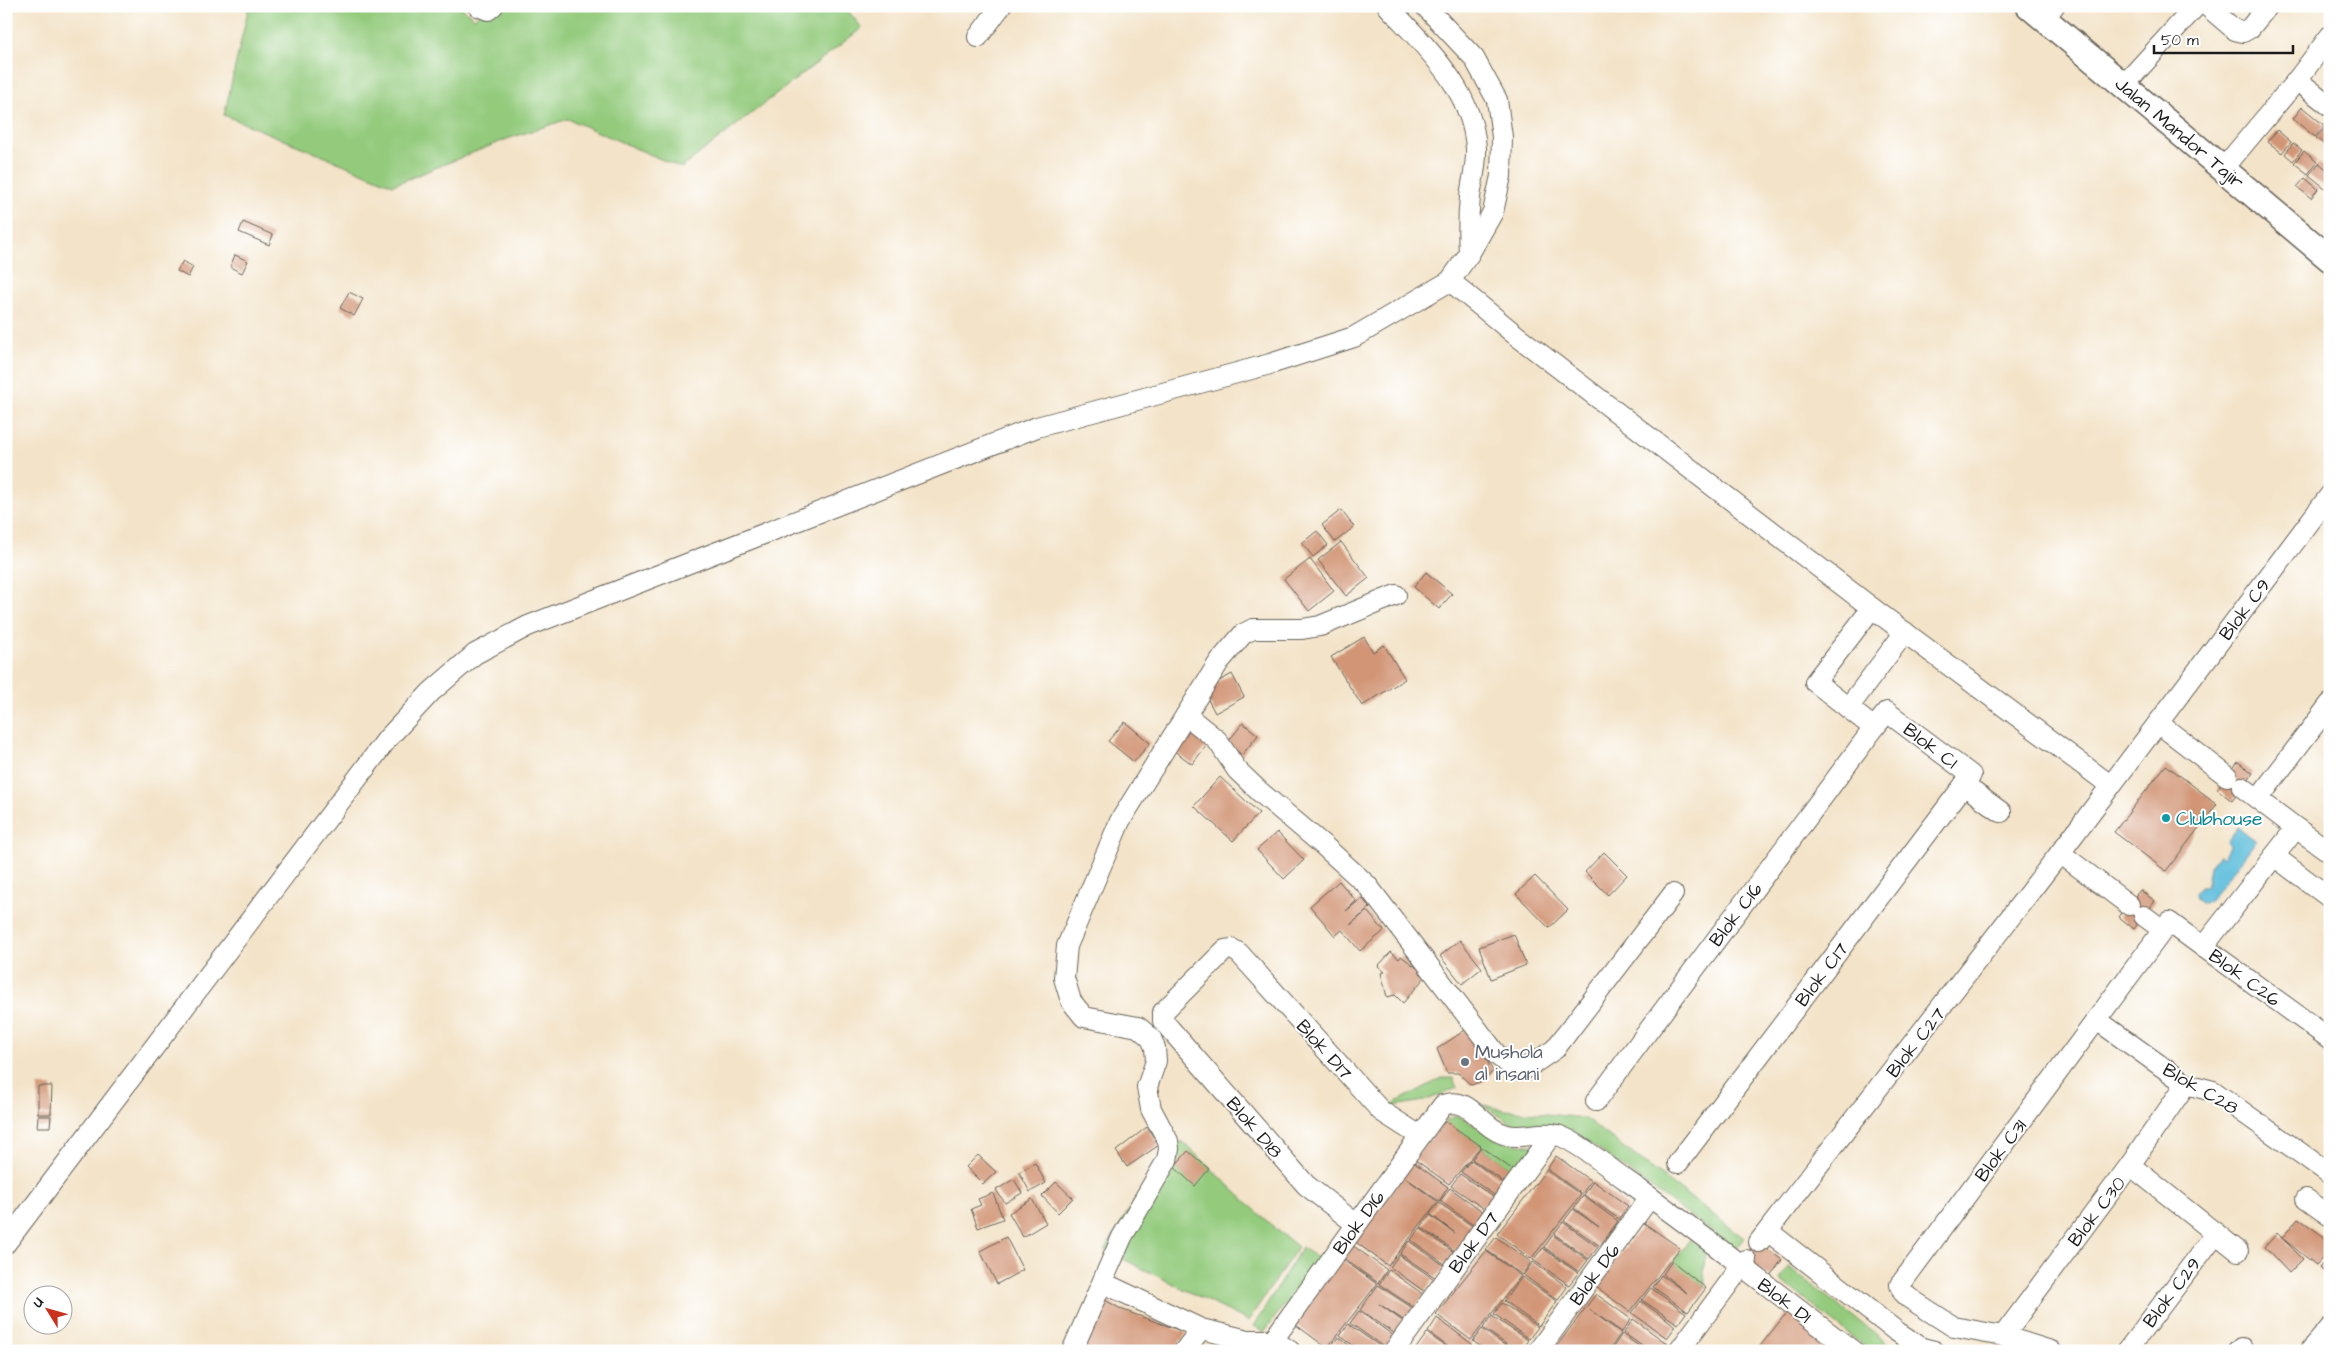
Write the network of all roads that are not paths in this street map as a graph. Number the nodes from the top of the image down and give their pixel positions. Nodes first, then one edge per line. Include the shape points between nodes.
1 (478, 6) edge
2 (493, 6) edge
3 (1001, 6) edge
4 (1388, 6) edge
5 (1425, 6) edge
6 (2196, 6) edge
7 (2207, 6) edge
8 (2268, 6) edge
9 (2043, 10) edge
10 (2330, 36) edge
11 (978, 37) dead end
12 (2297, 80) junction
13 (2124, 85) junction
14 (2330, 106) edge
15 (2223, 169) junction
16 (1469, 254) junction
17 (2330, 258) edge
18 (1450, 281) junction
19 (2330, 495) edge
20 (1396, 595) dead end
21 (1872, 608) junction
22 (1905, 632) junction
23 (2330, 704) edge
24 (1848, 708) junction
25 (1186, 715) junction
26 (2158, 723) junction
27 (1874, 728) junction
28 (1964, 785) junction
29 (2110, 785) junction
30 (2242, 787) junction
31 (2001, 812) dead end
32 (2296, 828) junction
33 (2330, 852) edge
34 (2060, 853) junction
35 (2274, 856) junction
36 (2327, 891) edge
37 (1673, 894) dead end
38 (2163, 930) junction
39 (2203, 947) junction
40 (1239, 953) joint
41 (2097, 1020) junction
42 (2330, 1039) edge
43 (2186, 1084) junction
44 (1596, 1101) dead end
45 (1552, 1134) junction
46 (1420, 1136) junction
47 (1678, 1163) dead end
48 (2130, 1165) junction
49 (2330, 1174) edge
50 (1650, 1197) junction
51 (2306, 1198) dead end
52 (2330, 1216) edge
53 (1356, 1224) junction
54 (2216, 1233) junction
55 (6, 1244) edge
56 (2238, 1251) dead end
57 (1744, 1263) junction
58 (1112, 1287) dead end
59 (2330, 1328) edge
60 (1201, 1329) junction
61 (2003, 1336) junction
62 (1273, 1340) junction
63 (1072, 1351) edge
64 (1184, 1351) edge
65 (1290, 1351) edge
66 (1394, 1351) edge
67 (1538, 1351) edge
68 (1679, 1351) edge
69 (1852, 1351) edge
70 (1934, 1351) edge
71 (2051, 1351) edge
72 (2127, 1351) edge
73 (2310, 1351) edge

1 - 2 street via 488,10
3 - 11 street
4 - 16 street via 1442,66 1461,94 1472,124 1476,149 1469,215
5 - 16 street via 1474,58 1497,100 1502,137 1501,176 1493,212
6 - 13 street
7 - 8 street via 2235,30 2243,32
9 - 13 street, Jalan Mandor Tajir
10 - 12 street
12 - 14 street
12 - 15 street
13 - 15 street, Jalan Mandor Tajir
15 - 17 street, Jalan Mandor Tajir
16 - 18 street
18 - 21 street
18 - 55 street via 1354,337 1270,364 1037,427 528,626 475,654 431,692 388,738
19 - 26 street, Blok C9
20 - 25 street via 1320,626 1253,629 1243,634 1219,662
21 - 22 street
21 - 24 street, Blok C1 via 1814,682
22 - 24 street
22 - 29 street
23 - 30 street
24 - 27 street, Blok C1
25 - 37 street via 1217,740 1237,770 1260,792 1367,885 1484,1039 1510,1065 1527,1068 1554,1049
25 - 63 street via 1120,821 1067,946 1064,978 1071,1001 1084,1017 1138,1027 1151,1038 1156,1061 1146,1086 1148,1099 1169,1149 1167,1160 1122,1237
26 - 29 street, Blok C9
26 - 30 street
27 - 28 street, Blok C1 via 1887,712 1971,775
27 - 44 street, Blok C16
28 - 31 street, Blok C1
28 - 47 street, Blok C17
29 - 34 street, Blok C27
30 - 32 street
32 - 33 street
32 - 35 street
34 - 38 street
34 - 70 street, Blok C27 via 1764,1237 1896,1331 1922,1348
35 - 36 street
35 - 39 street
38 - 39 street, Blok C26 via 2169,922
38 - 41 street, Blok C31
39 - 42 street, Blok C26
40 - 46 street, Blok D17 via 1381,1111
40 - 53 street, Blok D18 via 1226,950 1163,1012 1163,1020 1306,1185
41 - 43 street, Blok C28
41 - 61 street, Blok C31 via 1900,1285 1909,1298 1954,1327
43 - 48 street, Blok C30
43 - 49 street, Blok C28 via 2213,1091
45 - 46 street, Blok D16 via 1508,1136 1485,1124 1465,1104 1453,1101 1443,1105
45 - 50 street, Blok D1 via 1569,1140
45 - 66 street, Blok D7
46 - 53 street, Blok D16
48 - 54 street
48 - 61 street, Blok C30
50 - 57 street, Blok D1
50 - 67 street, Blok D6
51 - 52 street
53 - 62 street, Blok D16
54 - 56 street
54 - 72 street, Blok C29
57 - 68 street
57 - 69 street, Blok D1
58 - 60 street
59 - 73 street
60 - 62 street via 1248,1340
60 - 64 street
61 - 71 street
62 - 65 street

